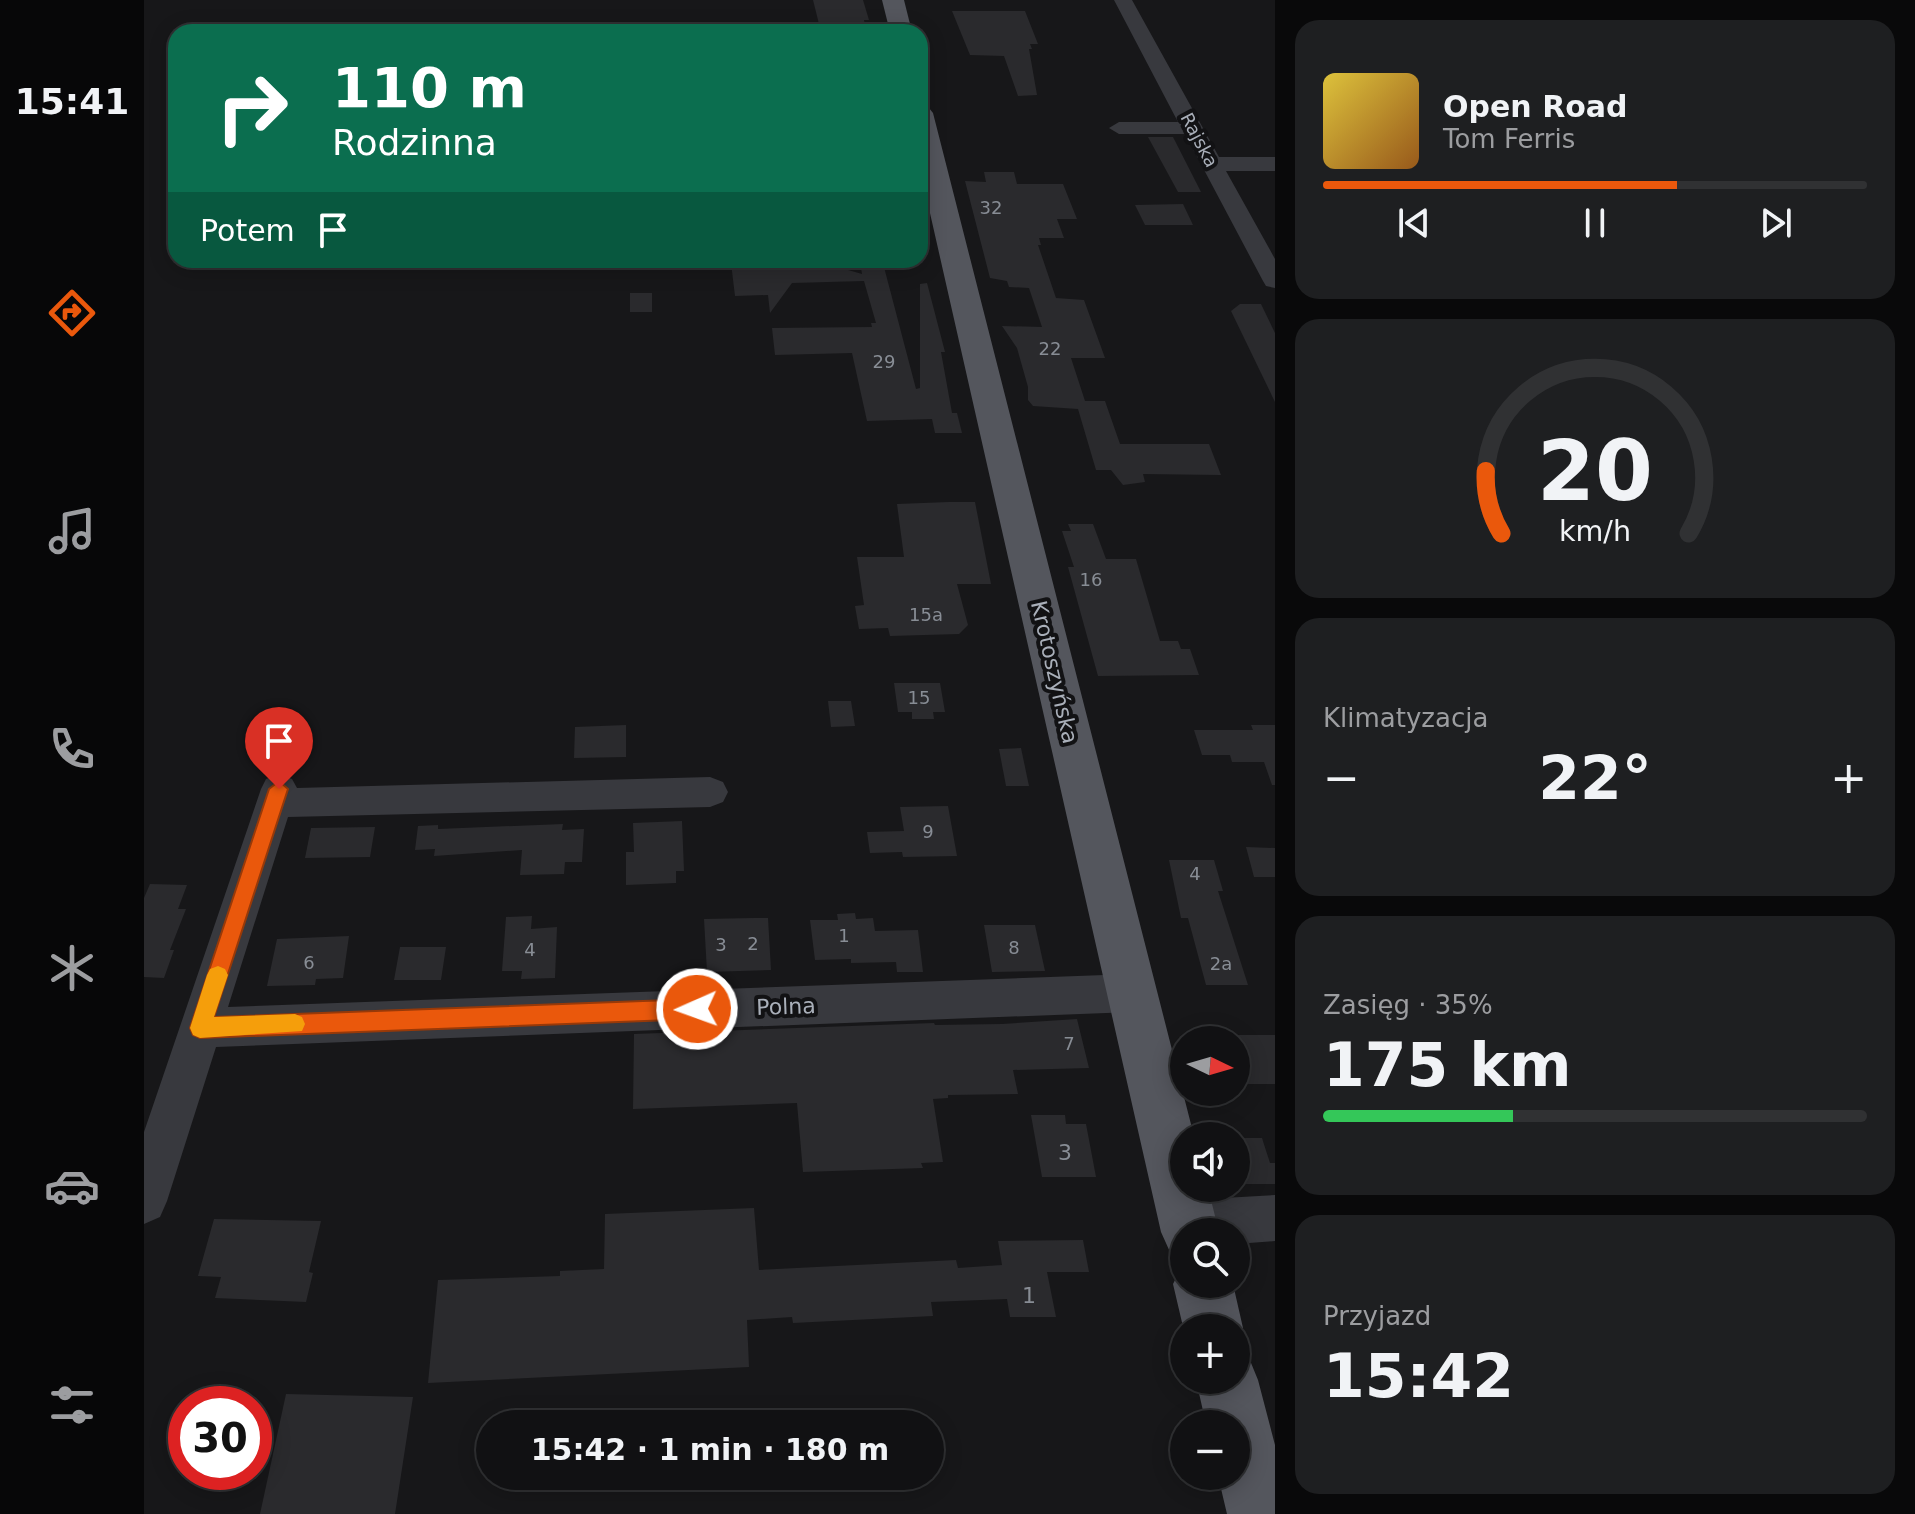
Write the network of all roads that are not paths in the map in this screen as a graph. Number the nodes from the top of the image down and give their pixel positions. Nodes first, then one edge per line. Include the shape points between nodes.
1 (893, 0) edge
2 (1123, 0) edge
3 (899, 24) edge
4 (1119, 128) dead end
5 (1193, 128) junction
6 (928, 146) edge
7 (1212, 164) junction
8 (1275, 164) edge
9 (1275, 281) edge
10 (710, 792) dead end
11 (1132, 993) junction
12 (200, 1028) junction
13 (144, 1201) edge
14 (1187, 1218) edge
15 (1275, 1218) edge
16 (1250, 1221) edge
17 (1230, 1394) edge
18 (1260, 1514) edge

1 - 3 main road
2 - 5 street, Rajska
4 - 5 street
5 - 7 street, Rajska
6 - 11 main road, Krotoszyńska
7 - 8 street
7 - 9 street, Rajska
10 - 12 street via 276,796
11 - 12 street, Polna
11 - 14 main road, Krotoszyńska
12 - 13 street
15 - 16 street
17 - 18 main road

